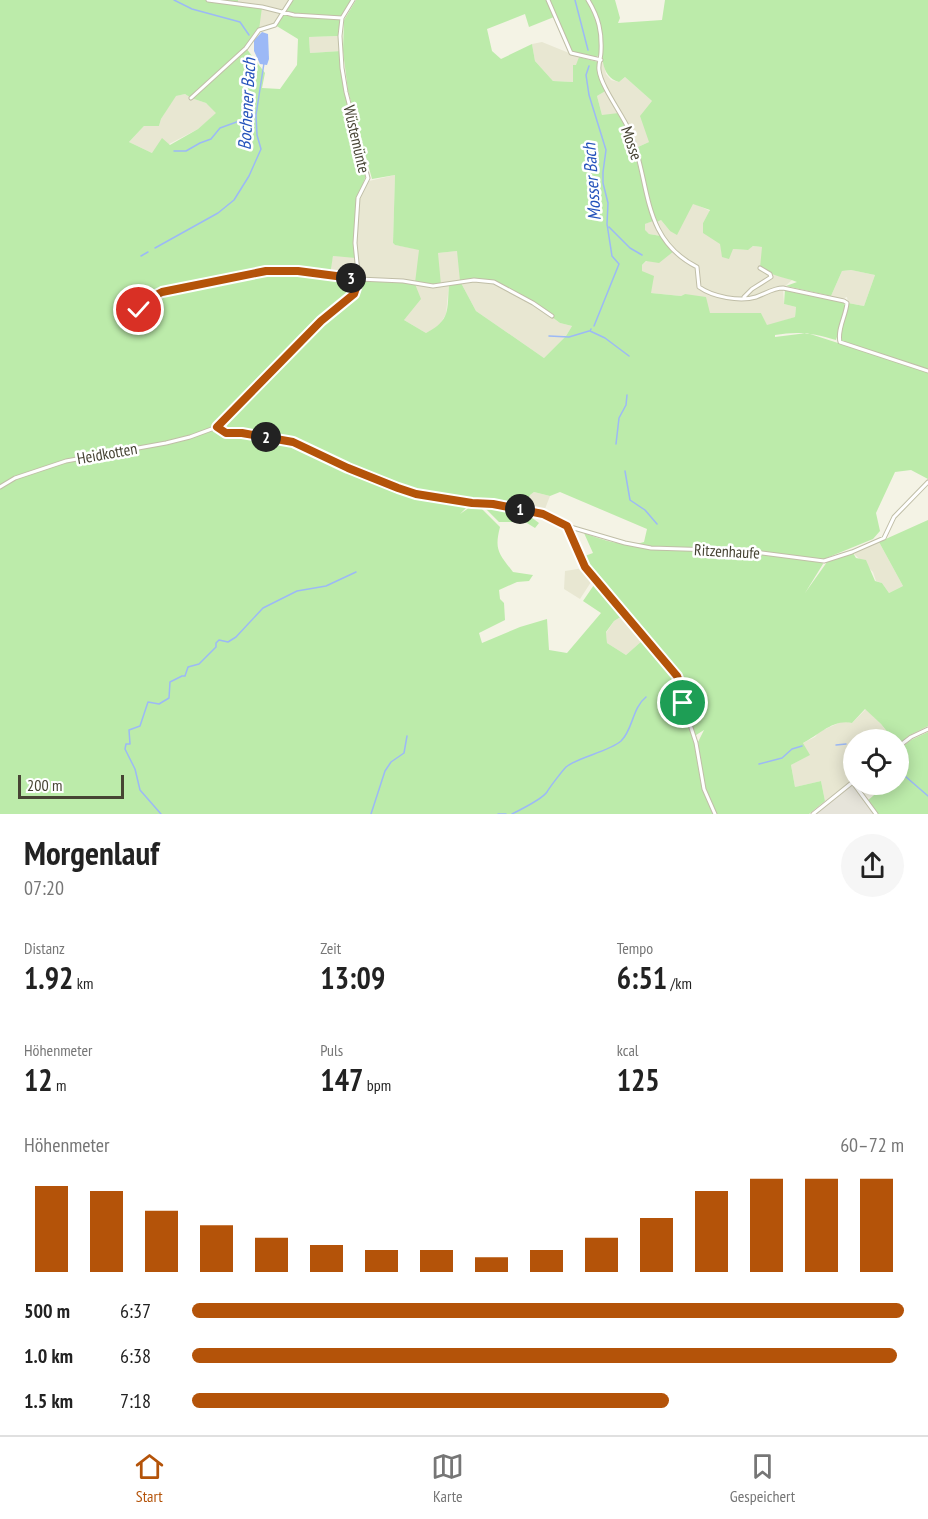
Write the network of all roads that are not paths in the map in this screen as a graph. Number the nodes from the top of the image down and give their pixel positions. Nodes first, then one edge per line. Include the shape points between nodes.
1 (208, 0) edge
2 (291, 0) edge
3 (353, 0) edge
4 (548, 0) edge
5 (588, 0) edge
6 (283, 12) junction
7 (342, 18) junction
8 (600, 60) junction
9 (191, 98) dead end
10 (760, 268) dead end
11 (359, 279) junction
12 (743, 298) junction
13 (139, 310) dead end
14 (552, 316) dead end
15 (928, 371) edge
16 (217, 427) junction
17 (928, 482) edge
18 (0, 487) edge
19 (567, 526) junction
20 (928, 729) edge
21 (909, 739) edge
22 (843, 791) edge
23 (862, 795) edge
24 (716, 814) edge
25 (813, 814) edge
26 (876, 814) edge

1 - 6 street
2 - 6 street
3 - 7 street, Wüstemünte
4 - 8 street via 571,53
5 - 8 street, Mosse via 601,26
6 - 7 street
6 - 9 street via 275,25 259,30 246,48
7 - 11 street, Wüstemünte via 344,80 368,178 358,198 355,243
8 - 12 street, Mosse via 600,73 636,147 658,230 674,251 696,267 699,286 719,295
10 - 12 street via 771,277
11 - 13 street via 292,270 266,271 162,292 151,306
11 - 14 street via 433,286 460,281 494,282
11 - 16 street via 354,294 321,321
12 - 15 street via 783,288 844,301 847,308 840,342
16 - 18 street, Heidkotten via 166,443 66,461
16 - 19 street, Ritzenhaufe via 226,433 293,442 407,491 543,514
17 - 19 street, Ritzenhaufe via 894,517 884,538 825,561 746,551 651,548
19 - 24 street via 585,567 677,676 704,789
20 - 21 street
22 - 25 street
23 - 26 street

